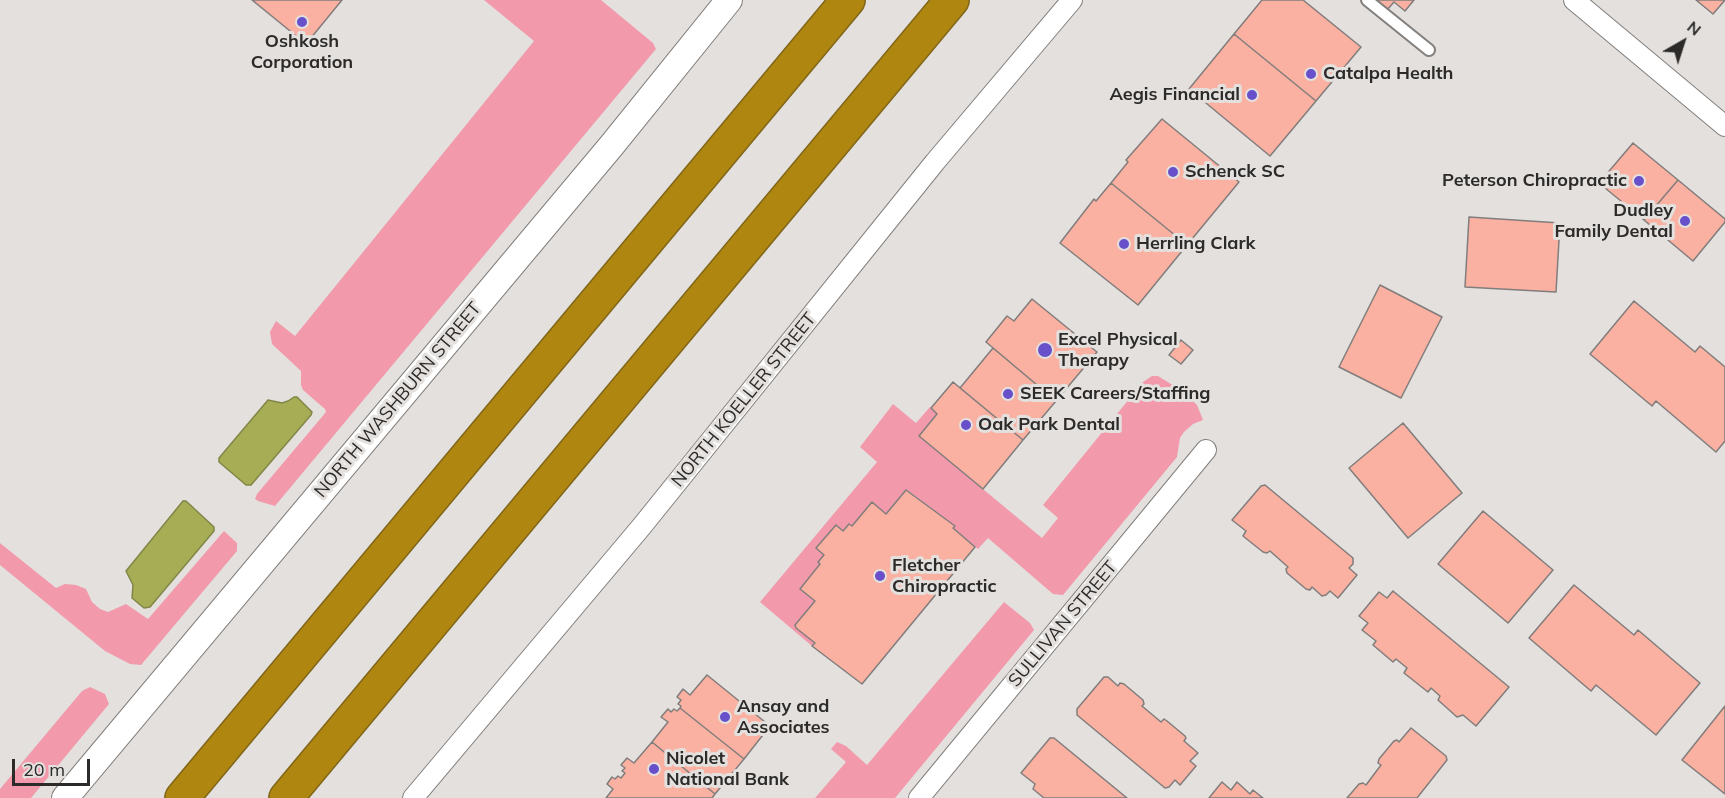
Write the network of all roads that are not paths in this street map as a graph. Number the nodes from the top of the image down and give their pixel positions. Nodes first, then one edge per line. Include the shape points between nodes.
1 (729, 0) edge
2 (848, 0) edge
3 (952, 0) edge
4 (1072, 0) edge
5 (1367, 0) edge
6 (1574, 0) edge
7 (1429, 50) dead end
8 (1725, 126) edge
9 (1206, 450) dead end
10 (418, 796) edge
11 (65, 798) edge
12 (182, 798) edge
13 (286, 798) edge
14 (919, 798) edge

1 - 11 street, NORTH WASHBURN STREET
2 - 12 highway
3 - 13 highway
4 - 10 street, NORTH KOELLER STREET via 935,162
5 - 7 lane
6 - 8 street
9 - 14 street, SULLIVAN STREET

